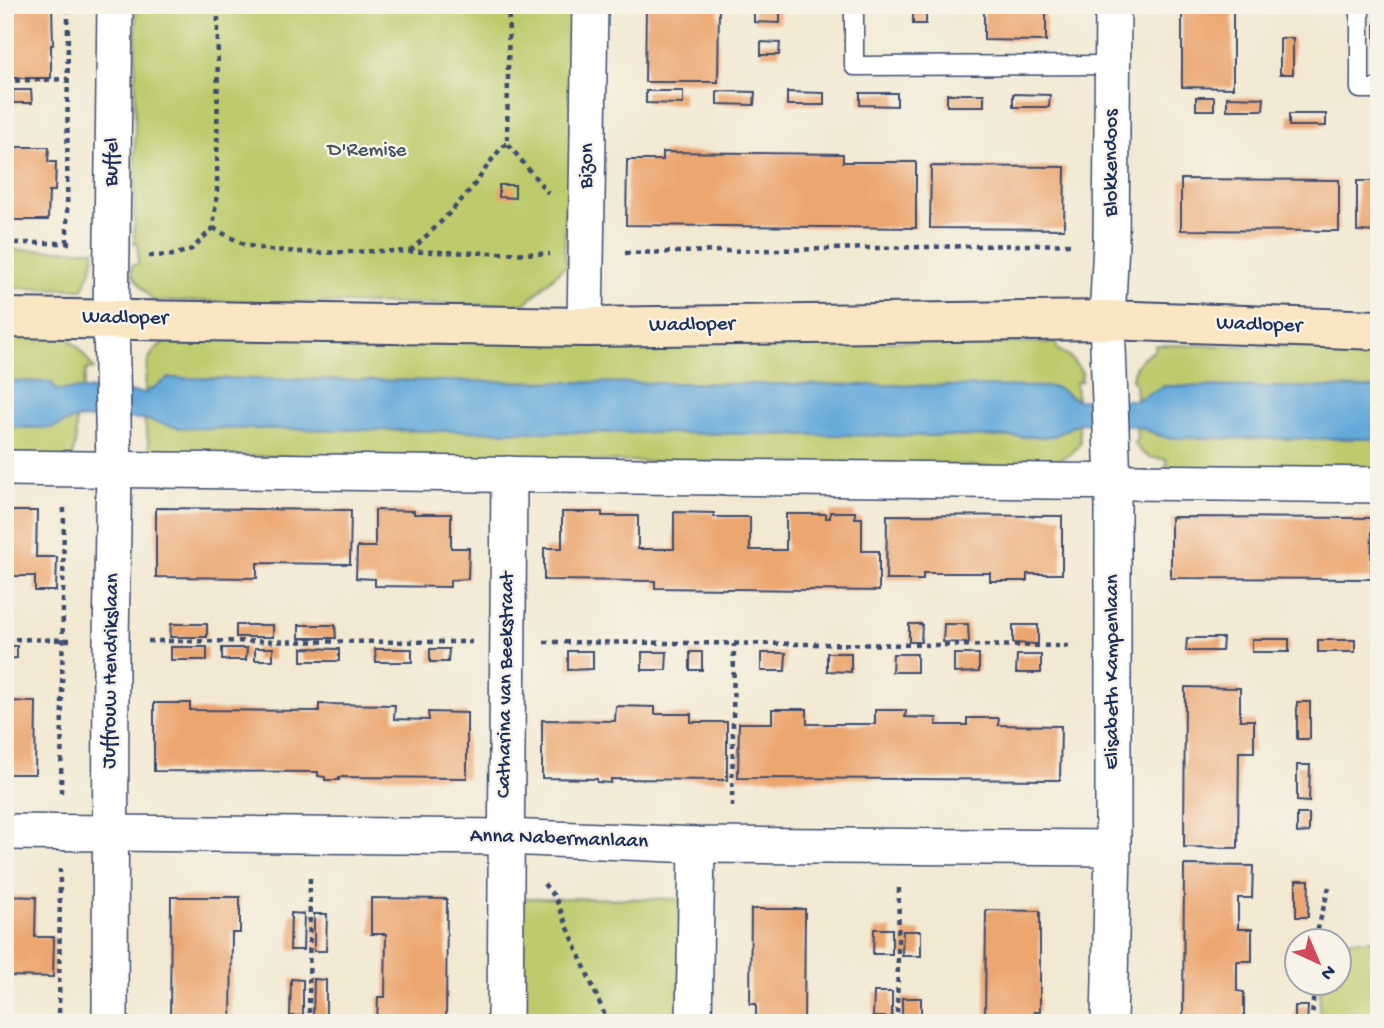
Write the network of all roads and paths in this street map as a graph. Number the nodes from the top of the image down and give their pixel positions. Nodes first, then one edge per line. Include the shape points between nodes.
1 (68, 5) edge
2 (115, 5) edge
3 (218, 5) edge
4 (509, 5) edge
5 (590, 5) edge
6 (854, 5) edge
7 (1113, 5) edge
8 (1360, 5) edge
9 (1113, 65) junction
10 (114, 78) junction
11 (68, 79) junction
12 (5, 81) edge
13 (1379, 89) edge
14 (508, 143) junction
15 (212, 228) junction
16 (5, 243) edge
17 (67, 243) junction
18 (1111, 243) junction
19 (586, 245) junction
20 (409, 251) junction
21 (112, 257) junction
22 (5, 318) edge
23 (111, 319) junction
24 (1107, 320) junction
25 (585, 327) junction
26 (1379, 330) edge
27 (114, 453) junction
28 (5, 468) edge
29 (64, 469) junction
30 (509, 474) junction
31 (1113, 484) junction
32 (1379, 485) edge
33 (5, 639) edge
34 (63, 640) junction
35 (111, 641) junction
36 (508, 642) junction
37 (734, 643) junction
38 (1113, 646) junction
39 (5, 832) edge
40 (61, 832) junction
41 (110, 832) junction
42 (310, 834) junction
43 (505, 837) junction
44 (697, 845) junction
45 (731, 845) junction
46 (900, 846) junction
47 (1113, 848) junction
48 (1329, 887) dead end
49 (1317, 926) edge
50 (1313, 996) edge
51 (1379, 1013) edge
52 (59, 1023) edge
53 (110, 1023) edge
54 (309, 1023) edge
55 (505, 1023) edge
56 (608, 1023) edge
57 (694, 1023) edge
58 (897, 1023) edge
59 (1109, 1023) edge
60 (1312, 1023) edge
61 (1371, 1023) edge

1 - 11 path
2 - 10 street, Buffel
3 - 15 path via 217,193
4 - 14 path
5 - 19 street, Bizon
6 - 9 lane via 854,66
7 - 9 street, Blokkendoos
8 - 13 lane via 1360,89
9 - 18 street, Blokkendoos
10 - 11 path
10 - 21 street, Buffel
11 - 12 path
11 - 17 path
14 - 19 path
14 - 20 path via 439,224
15 - 20 path via 244,245 270,250
15 - 21 path via 192,249 174,255
16 - 17 path
17 - 21 path via 95,243
18 - 19 path
18 - 24 street, Blokkendoos
19 - 20 path
19 - 25 street, Bizon
21 - 23 street, Buffel
22 - 23 street, Wadloper
23 - 25 street, Wadloper
23 - 27 street, Juffrouw Hendrikslaan
24 - 25 street, Wadloper
24 - 26 street, Wadloper
24 - 31 street, Elisabeth Kampenlaan
27 - 29 street
27 - 30 street
27 - 35 street, Juffrouw Hendrikslaan
28 - 29 street
29 - 34 path
30 - 31 street
30 - 36 street, Catharina van Beekstraat
31 - 32 street
31 - 38 street, Elisabeth Kampenlaan
33 - 34 path
34 - 35 path
34 - 40 path
35 - 36 path
35 - 41 street, Juffrouw Hendrikslaan
36 - 37 path
36 - 43 street, Catharina van Beekstraat
37 - 38 path
37 - 45 path
38 - 47 street, Elisabeth Kampenlaan
39 - 40 street, Anna Nabermanlaan
40 - 41 street, Anna Nabermanlaan
40 - 52 path
41 - 42 street, Anna Nabermanlaan
41 - 53 street, Juffrouw Hendrikslaan
42 - 43 street, Anna Nabermanlaan
42 - 54 path
43 - 44 street, Anna Nabermanlaan
43 - 55 street, Catharina van Beekstraat
43 - 56 path via 555,897
44 - 45 street, Anna Nabermanlaan
44 - 57 street
45 - 46 street, Anna Nabermanlaan
46 - 47 street, Anna Nabermanlaan
46 - 58 path
47 - 59 street, Elisabeth Kampenlaan
48 - 49 path
50 - 60 path
51 - 61 path

